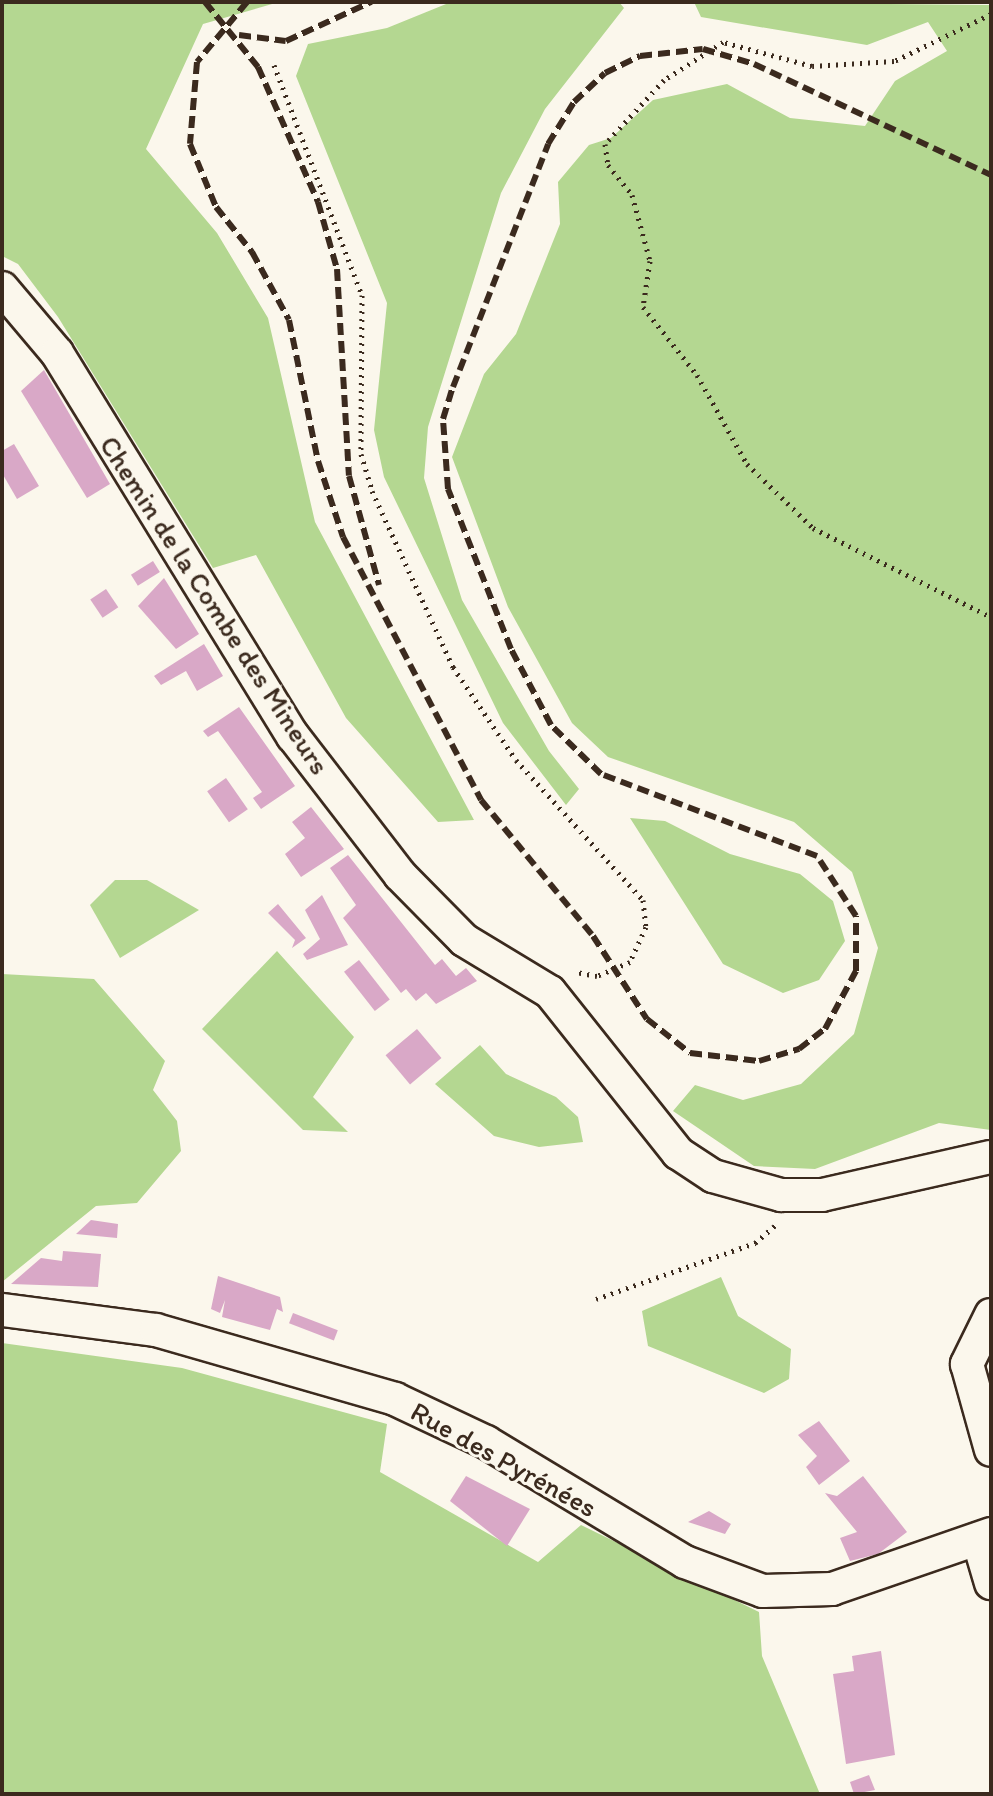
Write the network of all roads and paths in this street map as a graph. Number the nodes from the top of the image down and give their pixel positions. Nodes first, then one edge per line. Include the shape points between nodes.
1 (991, 14) edge
2 (274, 65) dead end
3 (2, 288) edge
4 (991, 617) edge
5 (533, 981) junction
6 (991, 1157) edge
7 (781, 1195) junction
8 (596, 1299) dead end
9 (2, 1310) edge
10 (991, 1315) edge
11 (991, 1450) edge
12 (984, 1536) edge
13 (991, 1583) edge

1 - 4 path via 894,61 812,66 713,45 664,80 605,144 608,165 632,195 650,261 643,307 697,375 747,464 813,528
2 - 5 path via 362,295 361,454 372,491 453,667 516,760 643,900 646,927 630,962 597,976 570,971
3 - 5 street, Chemin de la Combe des Mineurs via 57,353 303,748 433,914
5 - 7 street, Chemin de la Combe des Mineurs via 574,1016 646,1120 678,1153 713,1176
6 - 7 street, Chemin de la Combe des Mineurs via 822,1195
7 - 8 path via 776,1230 755,1243
9 - 12 street, Rue des Pyrénées via 156,1330 395,1399 486,1442 685,1562 763,1591 832,1589
10 - 11 street via 967,1364
12 - 13 street

